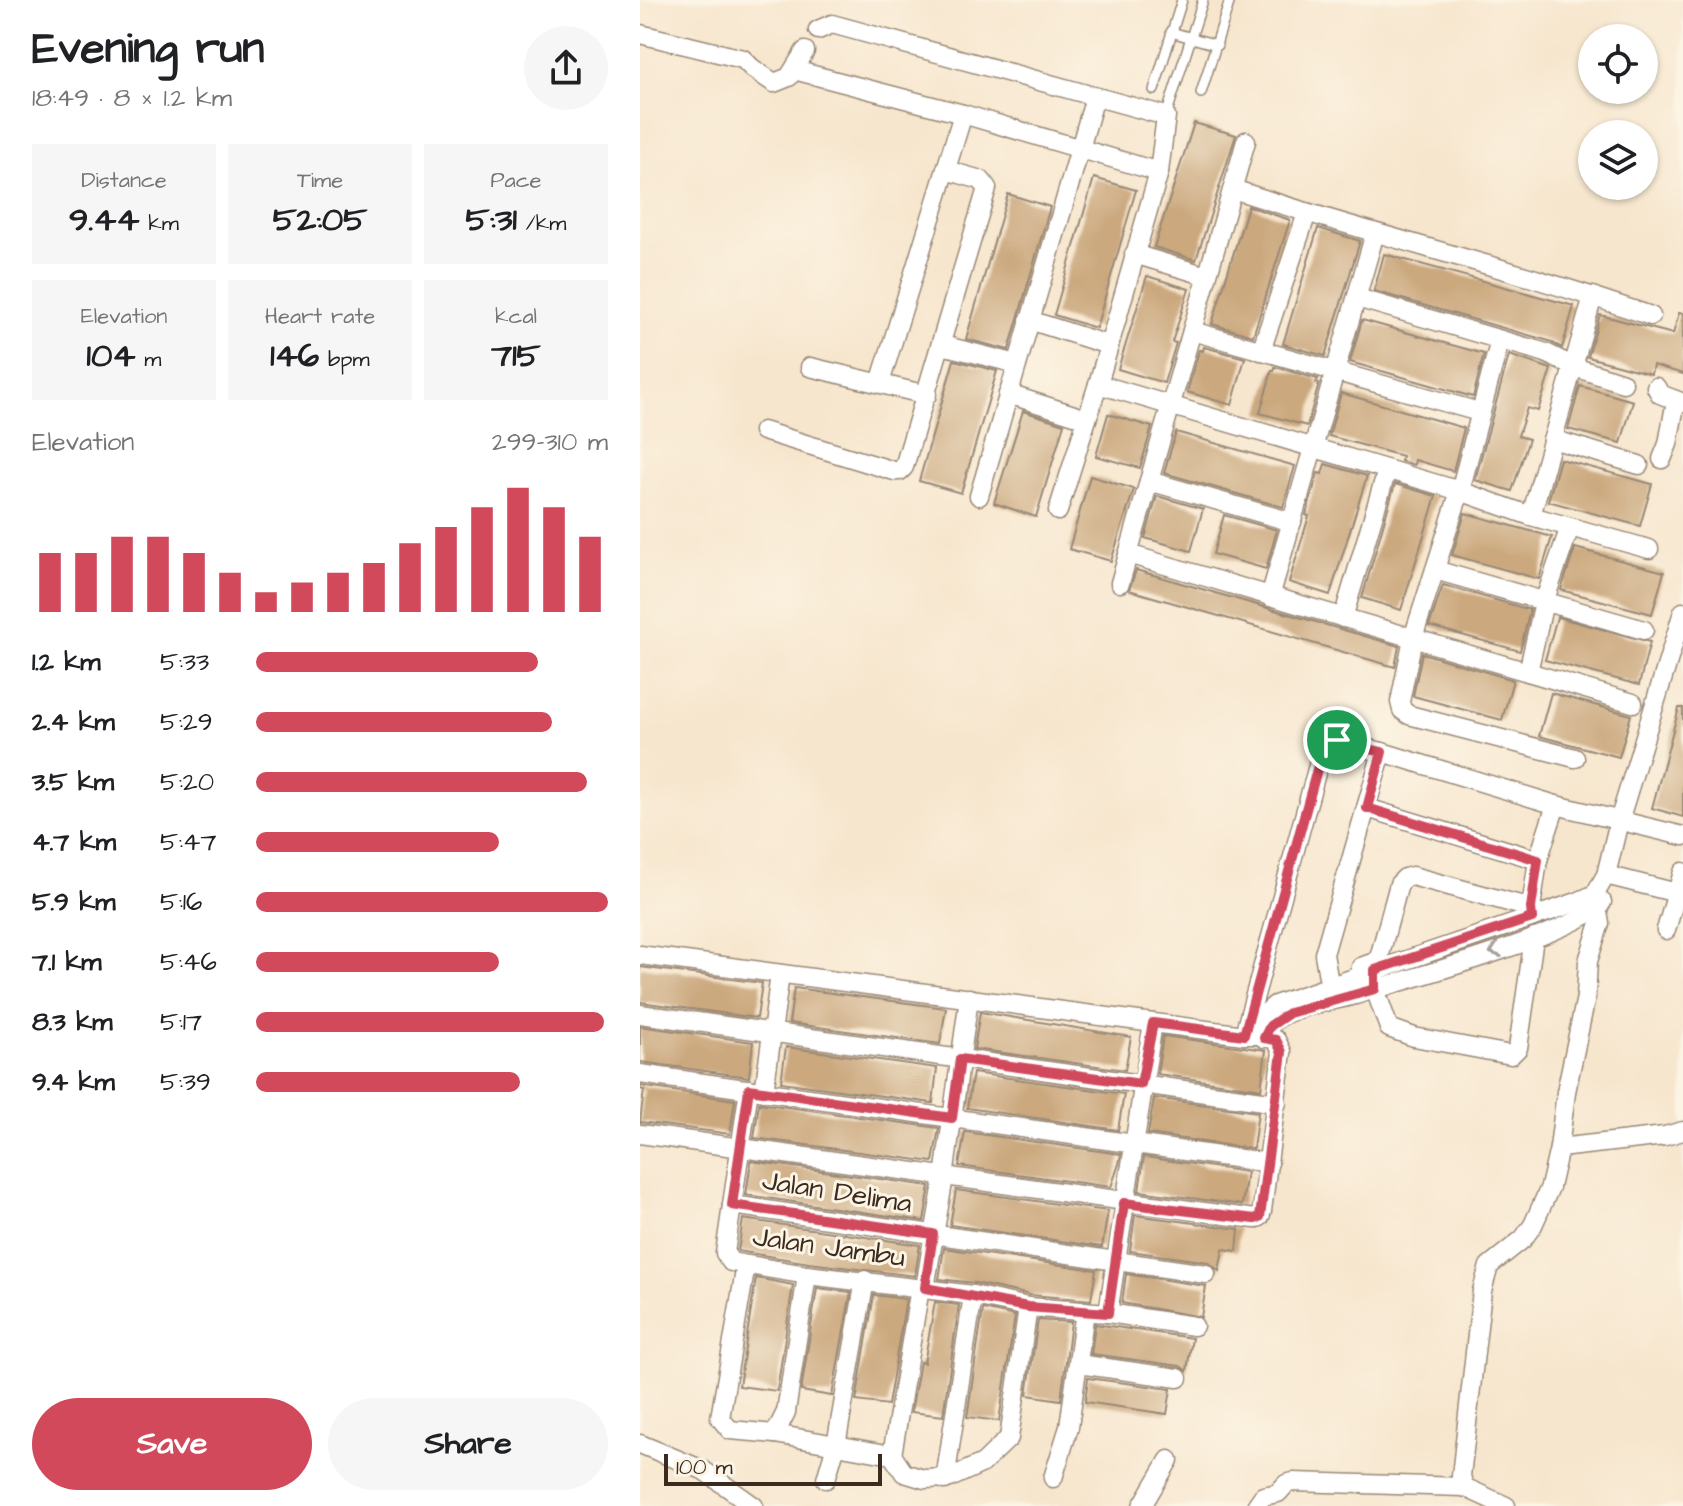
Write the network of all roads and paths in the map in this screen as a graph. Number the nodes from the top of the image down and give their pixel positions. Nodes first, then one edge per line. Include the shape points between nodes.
1 (1182, 0) edge
2 (1203, 0) edge
3 (1230, 0) edge
4 (818, 30) dead end
5 (1171, 32) junction
6 (640, 34) edge
7 (1191, 37) junction
8 (1217, 45) junction
9 (805, 51) dead end
10 (794, 70) junction
11 (1154, 90) dead end
12 (1201, 93) dead end
13 (1095, 97) junction
14 (963, 114) junction
15 (1166, 116) junction
16 (1246, 141) dead end
17 (1078, 149) junction
18 (946, 170) junction
19 (1159, 172) junction
20 (1233, 189) junction
21 (1307, 213) junction
22 (1375, 233) junction
23 (1134, 254) junction
24 (1207, 276) junction
25 (1593, 296) junction
26 (1357, 298) junction
27 (1651, 316) dead end
28 (1029, 320) junction
29 (1192, 331) junction
30 (1500, 340) junction
31 (942, 345) junction
32 (1108, 345) junction
33 (1261, 351) junction
34 (1017, 364) junction
35 (810, 367) dead end
36 (1574, 367) junction
37 (1335, 372) junction
38 (880, 383) junction
39 (1623, 383) dead end
40 (1098, 384) junction
41 (1008, 394) junction
42 (927, 395) junction
43 (1681, 398) edge
44 (1171, 405) junction
45 (1479, 412) junction
46 (1087, 419) junction
47 (763, 431) dead end
48 (1552, 439) junction
49 (1313, 447) junction
50 (1662, 459) dead end
51 (1639, 465) dead end
52 (1387, 470) junction
53 (1149, 481) junction
54 (1460, 491) junction
55 (979, 496) dead end
56 (1058, 511) dead end
57 (1531, 516) junction
58 (1292, 522) junction
59 (1570, 527) junction
60 (1649, 549) dead end
61 (1128, 554) junction
62 (1435, 570) junction
63 (1120, 583) dead end
64 (1270, 597) junction
65 (1544, 602) junction
66 (1683, 612) edge
67 (1343, 618) junction
68 (1644, 630) dead end
69 (1413, 638) junction
70 (1681, 641) edge
71 (1528, 672) junction
72 (1633, 703) dead end
73 (1382, 752) junction
74 (1575, 758) dead end
75 (1556, 805) junction
76 (1367, 808) junction
77 (1625, 823) junction
78 (1683, 836) edge
79 (1538, 860) junction
80 (1683, 872) edge
81 (1610, 877) junction
82 (1677, 893) junction
83 (1596, 901) junction
84 (1531, 913) junction
85 (1666, 930) dead end
86 (1534, 938) junction
87 (640, 955) edge
88 (780, 974) junction
89 (1373, 974) junction
90 (1328, 977) junction
91 (969, 998) junction
92 (1255, 998) junction
93 (640, 1014) edge
94 (1153, 1023) junction
95 (771, 1032) junction
96 (1255, 1036) junction
97 (960, 1059) junction
98 (640, 1074) edge
99 (1141, 1084) junction
100 (756, 1090) junction
101 (1277, 1103) junction
102 (952, 1118) junction
103 (1683, 1131) edge
104 (640, 1134) edge
105 (1133, 1144) junction
106 (1559, 1148) junction
107 (740, 1149) junction
108 (1269, 1163) junction
109 (944, 1177) junction
110 (1124, 1203) junction
111 (732, 1205) junction
112 (933, 1234) junction
113 (1116, 1261) junction
114 (746, 1265) junction
115 (1206, 1274) dead end
116 (807, 1275) junction
117 (865, 1280) junction
118 (922, 1288) junction
119 (973, 1295) junction
120 (1028, 1307) junction
121 (1085, 1311) junction
122 (1108, 1313) junction
123 (1194, 1326) dead end
124 (1078, 1364) junction
125 (1178, 1378) dead end
126 (775, 1434) junction
127 (640, 1444) edge
128 (836, 1445) junction
129 (892, 1455) junction
130 (1169, 1460) dead end
131 (1053, 1478) dead end
132 (826, 1479) dead end
133 (945, 1480) junction
134 (1464, 1487) junction
135 (754, 1506) edge
136 (1142, 1506) edge
137 (1256, 1506) edge
138 (1506, 1506) edge

1 - 5 lane
2 - 7 lane
3 - 8 lane
4 - 13 street via 832,24
5 - 7 lane
5 - 11 lane
6 - 10 street via 743,59 774,83
7 - 8 lane
7 - 15 lane
8 - 12 lane
9 - 10 street
10 - 14 street
13 - 15 street
13 - 17 street
14 - 17 street
14 - 18 street
15 - 19 street
16 - 20 street
17 - 19 street
17 - 28 street
18 - 31 street via 981,180 987,188
18 - 38 street
19 - 23 street
20 - 21 street
20 - 24 street
21 - 22 street
21 - 33 street
22 - 25 street
22 - 26 street
23 - 24 street
23 - 32 street
24 - 29 street
25 - 27 street
25 - 36 street
26 - 30 street
26 - 37 street
28 - 32 street
28 - 34 street
29 - 33 street
29 - 44 street
30 - 36 street
30 - 45 street
31 - 34 street
31 - 42 street
32 - 40 street
33 - 37 street
34 - 41 street
35 - 38 street
36 - 39 street
36 - 48 street
37 - 45 street
37 - 49 street
38 - 42 street
40 - 44 street
40 - 46 street
41 - 46 street
41 - 55 street
42 - 47 street via 900,471
43 - 50 street
44 - 49 street
44 - 53 street
45 - 54 street
46 - 56 street
48 - 51 street
48 - 57 street
49 - 52 street
49 - 58 street
52 - 54 street
52 - 67 street
53 - 58 street
53 - 61 street
54 - 57 street
54 - 62 street
57 - 59 street
58 - 64 street
59 - 60 street
59 - 65 street
61 - 63 street
61 - 64 street
62 - 65 street
62 - 69 street
64 - 67 street
65 - 68 street
65 - 71 street
66 - 70 street
67 - 69 street
69 - 71 street
69 - 74 street via 1402,710
70 - 77 street
71 - 72 street
73 - 75 street
73 - 76 street
73 - 92 street via 1337,740 1324,744
75 - 77 street
75 - 79 street
76 - 79 street
76 - 90 street via 1324,954
77 - 78 street
77 - 81 street
79 - 84 street
80 - 82 street
81 - 82 street
81 - 83 street
82 - 85 street
83 - 84 street
83 - 86 street
83 - 106 street via 1600,923 1588,961
84 - 89 street
84 - 89 street via 1405,878
86 -> 89 street
86 - 89 street via 1518,1048 1511,1055 1389,1028
87 - 88 street
88 - 91 street
88 - 95 street
89 - 90 street
89 - 96 street via 1289,1013
90 - 92 street
91 - 94 street
91 - 97 street
92 - 96 street
93 - 95 street
94 - 96 street
94 - 99 street
95 - 97 street
95 - 100 street
96 - 101 street via 1276,1040 1282,1052
97 - 99 street
97 - 102 street
98 - 100 street
99 - 101 street
99 - 105 street
100 - 102 street
100 - 107 street
101 - 108 street
102 - 105 street
102 - 109 street
103 - 106 street
104 - 107 street
105 - 108 street
105 - 110 street
106 - 134 street via 1533,1225 1489,1266 1485,1278 1461,1476
107 - 109 street
107 - 111 street
108 - 110 street via 1262,1211 1255,1219
109 - 110 street
109 - 112 street
110 - 113 street
111 - 112 street, Jalan Delima
111 - 114 street, Jalan Jambu via 725,1253
112 - 113 street, Jalan Delima
112 - 118 street
113 - 115 street, Jalan Delima
113 - 122 street
114 - 116 street, Jalan Jambu
114 - 126 street via 720,1418 730,1430
116 - 117 street, Jalan Jambu
116 - 126 street via 786,1412
117 - 118 street, Jalan Jambu
117 - 128 street
118 - 119 street, Jalan Jambu
118 - 129 street
119 - 120 street, Jalan Jambu
119 - 133 street
120 - 121 street, Jalan Jambu
120 - 133 street via 1009,1438 983,1463
121 - 122 street, Jalan Jambu
121 - 124 street
122 - 123 street, Jalan Jambu
124 - 125 street
124 - 131 street via 1066,1442
126 - 128 street
127 - 135 street via 703,1470
128 - 129 street
128 - 132 street
129 - 133 street via 904,1473
130 - 136 street
134 - 137 street via 1293,1482 1263,1496
134 - 138 street

